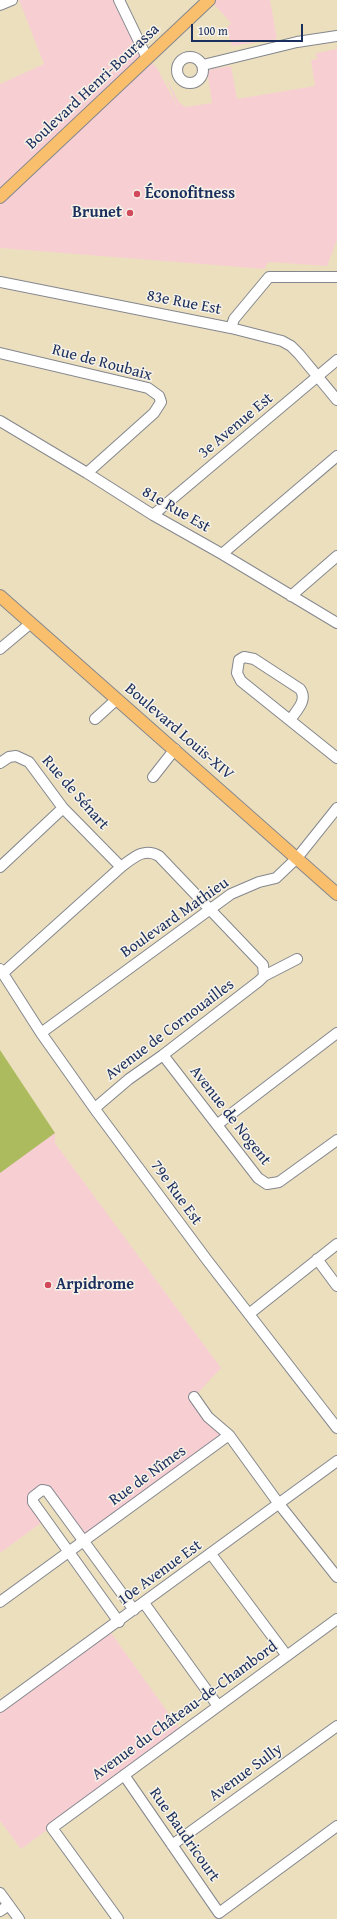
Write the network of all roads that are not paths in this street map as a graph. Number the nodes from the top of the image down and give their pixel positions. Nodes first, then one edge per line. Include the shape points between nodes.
1 (12, 0) edge
2 (120, 0) edge
3 (209, 0) edge
4 (0, 5) edge
5 (337, 36) edge
6 (147, 58) junction
7 (203, 65) dead end
8 (0, 197) edge
9 (337, 277) edge
10 (0, 282) edge
11 (231, 328) junction
12 (0, 353) edge
13 (337, 360) edge
14 (318, 378) junction
15 (337, 400) edge
16 (0, 421) edge
17 (337, 456) edge
18 (87, 473) junction
19 (152, 515) junction
20 (222, 554) junction
21 (337, 556) edge
22 (0, 596) edge
23 (291, 596) junction
24 (31, 623) junction
25 (337, 623) edge
26 (0, 649) edge
27 (117, 698) junction
28 (95, 719) dead end
29 (290, 720) junction
30 (175, 749) junction
31 (337, 758) edge
32 (0, 763) edge
33 (153, 776) dead end
34 (63, 808) junction
35 (337, 808) edge
36 (297, 858) junction
37 (0, 867) edge
38 (121, 867) junction
39 (337, 894) edge
40 (211, 908) junction
41 (297, 959) dead end
42 (2, 971) edge
43 (264, 976) junction
44 (41, 1033) junction
45 (337, 1033) edge
46 (164, 1055) junction
47 (95, 1108) junction
48 (218, 1124) junction
49 (337, 1140) edge
50 (337, 1244) edge
51 (317, 1259) junction
52 (337, 1286) edge
53 (249, 1314) junction
54 (194, 1397) dead end
55 (337, 1428) edge
56 (229, 1436) junction
57 (337, 1461) edge
58 (279, 1504) junction
59 (84, 1541) junction
60 (69, 1552) junction
61 (211, 1554) junction
62 (337, 1577) edge
63 (0, 1602) edge
64 (144, 1603) junction
65 (134, 1610) junction
66 (337, 1619) edge
67 (119, 1622) junction
68 (287, 1656) junction
69 (218, 1706) junction
70 (0, 1707) edge
71 (337, 1726) edge
72 (124, 1775) junction
73 (337, 1826) edge
74 (172, 1845) junction
75 (0, 1893) edge
76 (9, 1904) junction
77 (0, 1912) edge
78 (19, 1919) edge
79 (118, 1919) edge

1 - 4 street
2 - 6 street
3 - 6 main road, Boulevard Henri-Bourassa
5 - 7 street via 298,42
6 - 8 main road, Boulevard Henri-Bourassa
9 - 11 street via 269,277 234,319
10 - 11 street, 83e Rue Est
11 - 14 street, 83e Rue Est via 282,341 291,346
12 - 18 street, Rue de Roubaix via 148,388 159,396 161,402 154,412
13 - 14 street, 3e Avenue Est
14 - 15 street, 83e Rue Est
14 - 19 street, 3e Avenue Est
16 - 18 street, 81e Rue Est
17 - 20 street
18 - 19 street, 81e Rue Est
19 - 20 street, 81e Rue Est
20 - 23 street, 81e Rue Est
21 - 23 street
22 - 24 main road, Boulevard Louis-XIV
23 - 25 street, 81e Rue Est
24 - 26 street
24 - 27 main road, Boulevard Louis-XIV
27 - 28 street
27 - 30 main road, Boulevard Louis-XIV
29 - 29 street via 241,681 237,673 239,660 244,657 254,659 300,689 304,699
29 - 31 street
30 - 33 street
30 - 36 main road, Boulevard Louis-XIV
32 - 34 street, Rue de Sénart via 16,756 29,762
34 - 37 street
34 - 38 street, Rue de Sénart
35 - 36 street, Boulevard Mathieu
36 - 39 main road, Boulevard Louis-XIV
36 - 40 street, Boulevard Mathieu via 276,878 231,894
38 - 40 street via 135,856 152,852
38 - 42 street
40 - 43 street via 263,965
40 - 44 street, Boulevard Mathieu
41 - 43 street, Avenue de Cornouailles
42 - 44 street, 79e Rue Est
43 - 46 street, Avenue de Cornouailles
44 - 47 street, 79e Rue Est
45 - 48 street
46 - 47 street, Avenue de Cornouailles via 129,1079
46 - 48 street, Avenue de Nogent
47 - 53 street, 79e Rue Est
48 - 49 street, Avenue de Nogent via 258,1178 267,1184 279,1182
50 - 51 street
51 - 52 street
51 - 53 street
53 - 55 street, 79e Rue Est
54 - 56 street via 208,1417
56 - 58 street
56 - 59 street, Rue de Nîmes
57 - 58 street, 10e Avenue Est
58 - 61 street, 10e Avenue Est
58 - 62 street
59 - 60 street, Rue de Nîmes
59 - 60 street via 42,1490 33,1497 33,1502
59 - 65 street
60 - 63 street, Rue de Nîmes
60 - 67 street
61 - 64 street, 10e Avenue Est
61 - 68 street
64 - 65 street, 10e Avenue Est
64 - 69 street
65 - 67 street, 10e Avenue Est
66 - 68 street, Avenue du Château-de-Chambord
67 - 70 street, 10e Avenue Est
68 - 69 street, Avenue du Château-de-Chambord
69 - 72 street, Avenue du Château-de-Chambord
71 - 74 street, Avenue Sully
72 - 74 street, Rue Baudricourt
72 - 79 street, Avenue du Château-de-Chambord via 52,1828
73 - 74 street, Rue Baudricourt via 219,1913
75 - 76 street
76 - 77 street
76 - 78 street

